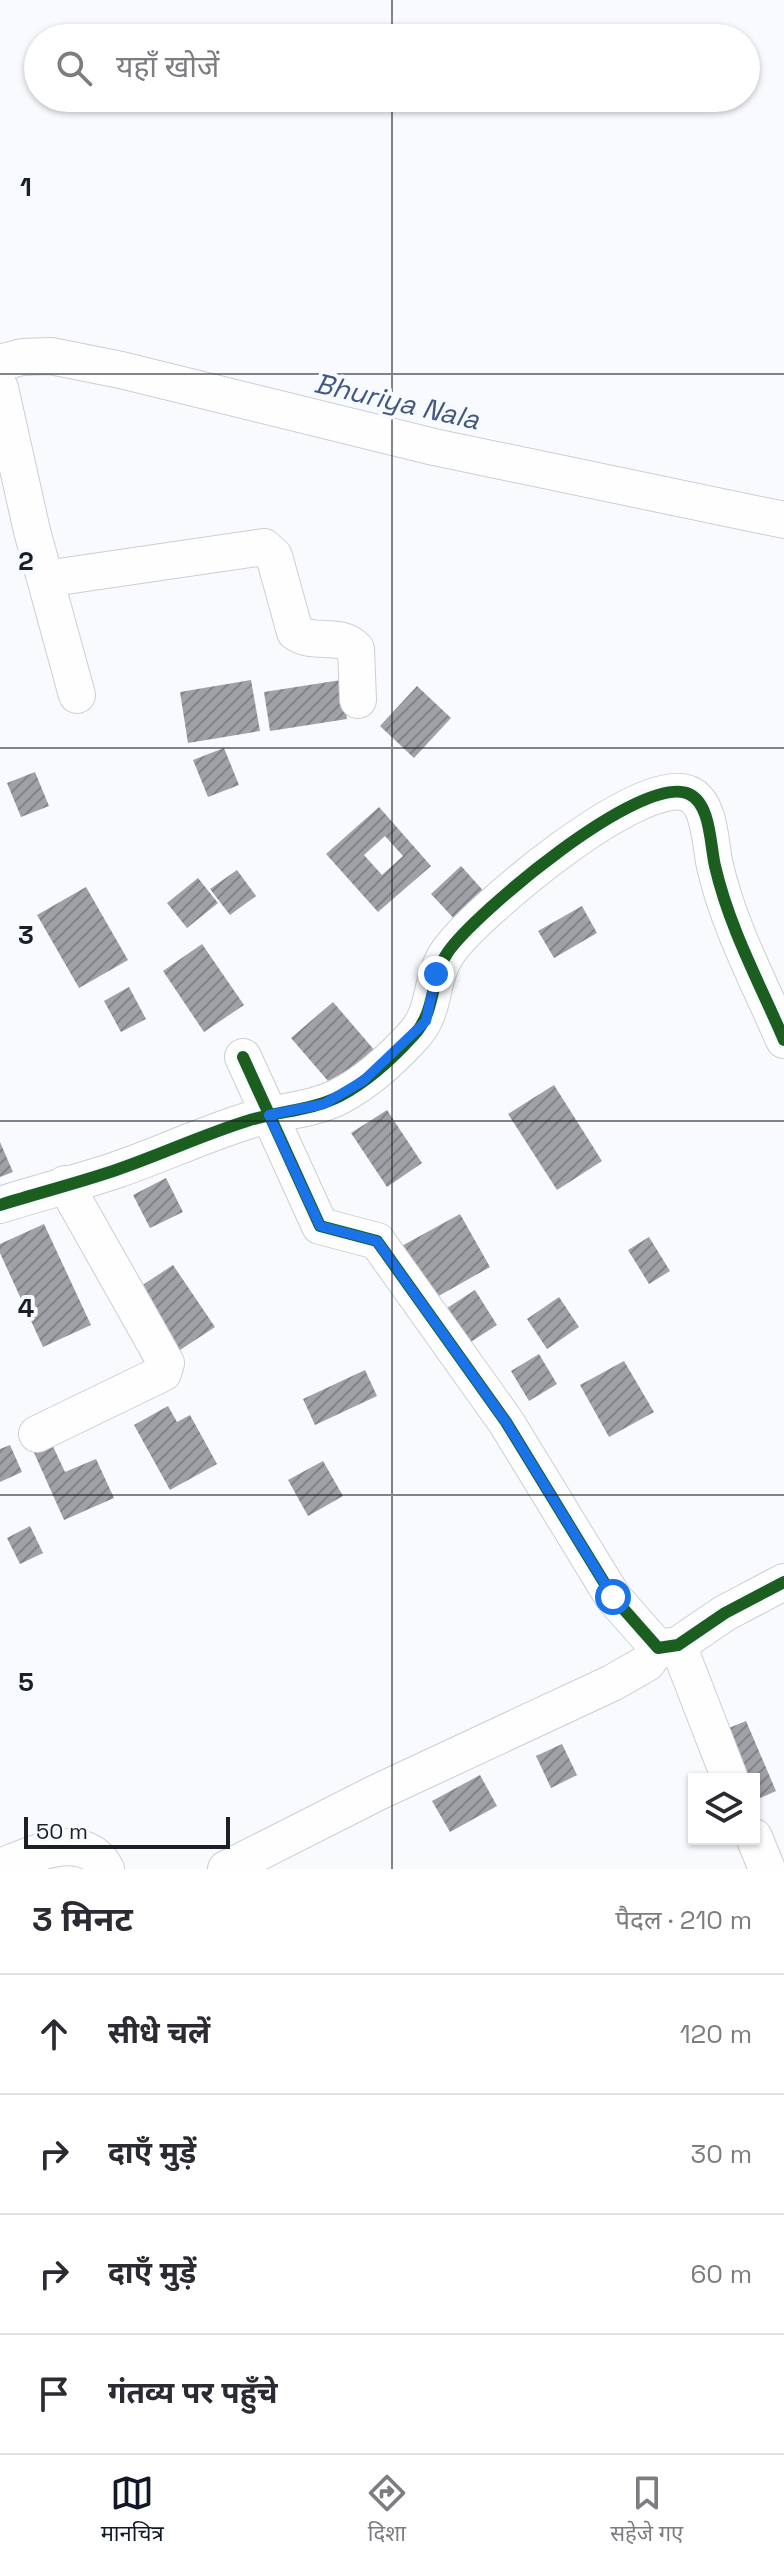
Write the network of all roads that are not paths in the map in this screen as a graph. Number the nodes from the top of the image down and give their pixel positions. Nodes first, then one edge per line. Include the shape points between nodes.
1 (0, 363) edge
2 (0, 388) edge
3 (784, 520) edge
4 (45, 579) junction
5 (77, 695) dead end
6 (358, 700) dead end
7 (784, 1040) edge
8 (243, 1057) dead end
9 (269, 1115) junction
10 (65, 1184) junction
11 (0, 1205) edge
12 (37, 1434) dead end
13 (784, 1582) edge
14 (668, 1647) junction
15 (727, 1773) edge
16 (757, 1845) edge
17 (0, 1867) edge
18 (106, 1869) edge
19 (226, 1869) edge
20 (767, 1869) edge

1 - 3 street via 51,356 121,370 434,447
2 - 4 street
4 - 5 street
4 - 6 street via 264,547 274,556 295,632 305,638 348,641 356,649
7 - 9 street via 729,916 703,809 690,794 671,792 584,833 470,929 440,965 426,1021 363,1081 324,1104
8 - 9 street
9 - 10 street
9 - 14 street via 320,1226 377,1241 506,1422 613,1597
10 - 11 street
10 - 12 street via 166,1363 163,1373
13 - 14 street
14 - 15 street
14 - 19 street via 612,1683
16 - 20 street
17 - 18 street via 63,1847 80,1847

